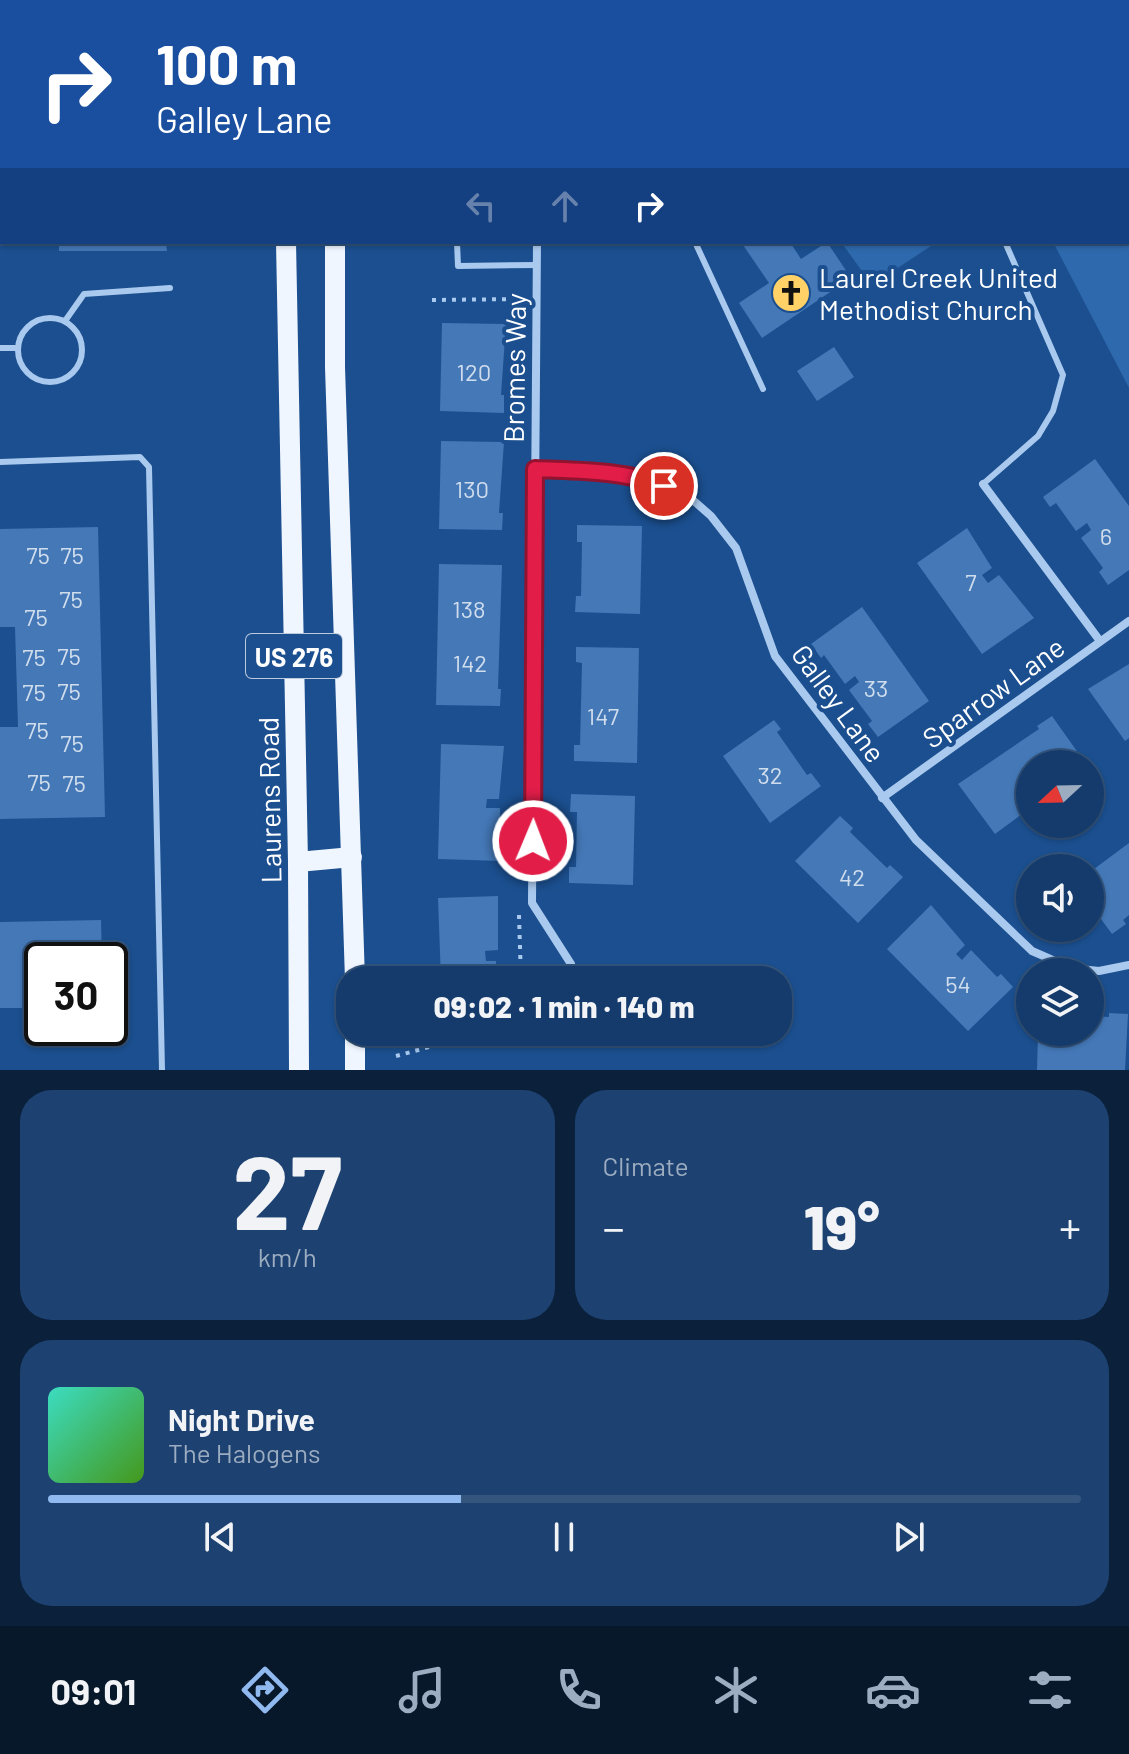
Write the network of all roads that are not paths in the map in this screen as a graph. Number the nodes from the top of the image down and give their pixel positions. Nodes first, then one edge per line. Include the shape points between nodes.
1 (286, 244) edge
2 (335, 244) edge
3 (457, 244) edge
4 (537, 244) edge
5 (696, 244) edge
6 (1006, 244) edge
7 (537, 265) junction
8 (170, 288) dead end
9 (65, 321) junction
10 (0, 348) edge
11 (18, 348) junction
12 (763, 389) dead end
13 (0, 462) edge
14 (535, 469) junction
15 (983, 484) joint
16 (1129, 621) edge
17 (1100, 641) junction
18 (882, 798) junction
19 (352, 857) junction
20 (298, 862) junction
21 (571, 964) dead end
22 (1129, 965) edge
23 (355, 966) edge
24 (355, 1046) edge
25 (162, 1070) edge
26 (299, 1070) edge
27 (355, 1070) edge

1 - 20 main road, Laurens Road / US 276
2 - 19 main road, US 276
3 - 7 lane via 458,266
4 - 7 street, Bromes Way
5 - 12 lane
6 - 15 lane via 1063,375 1053,411 1038,436
7 - 14 street, Bromes Way
8 - 9 lane via 84,294
9 - 11 lane via 35,321
9 - 11 lane via 81,343 82,357 62,380 31,376
10 - 11 lane
13 - 25 lane via 140,457 149,467
14 - 18 street, Galley Lane via 642,477 686,494 711,516 736,548 775,656
14 - 21 street, Bromes Way via 532,903
15 - 17 street
16 - 17 street, Sparrow Lane
17 - 18 street, Sparrow Lane
18 - 22 street, Galley Lane via 916,840 1032,951 1071,968 1099,971
19 - 20 main road
19 - 23 main road, US 276
20 - 26 main road, Laurens Road / US 276
24 - 27 main road

